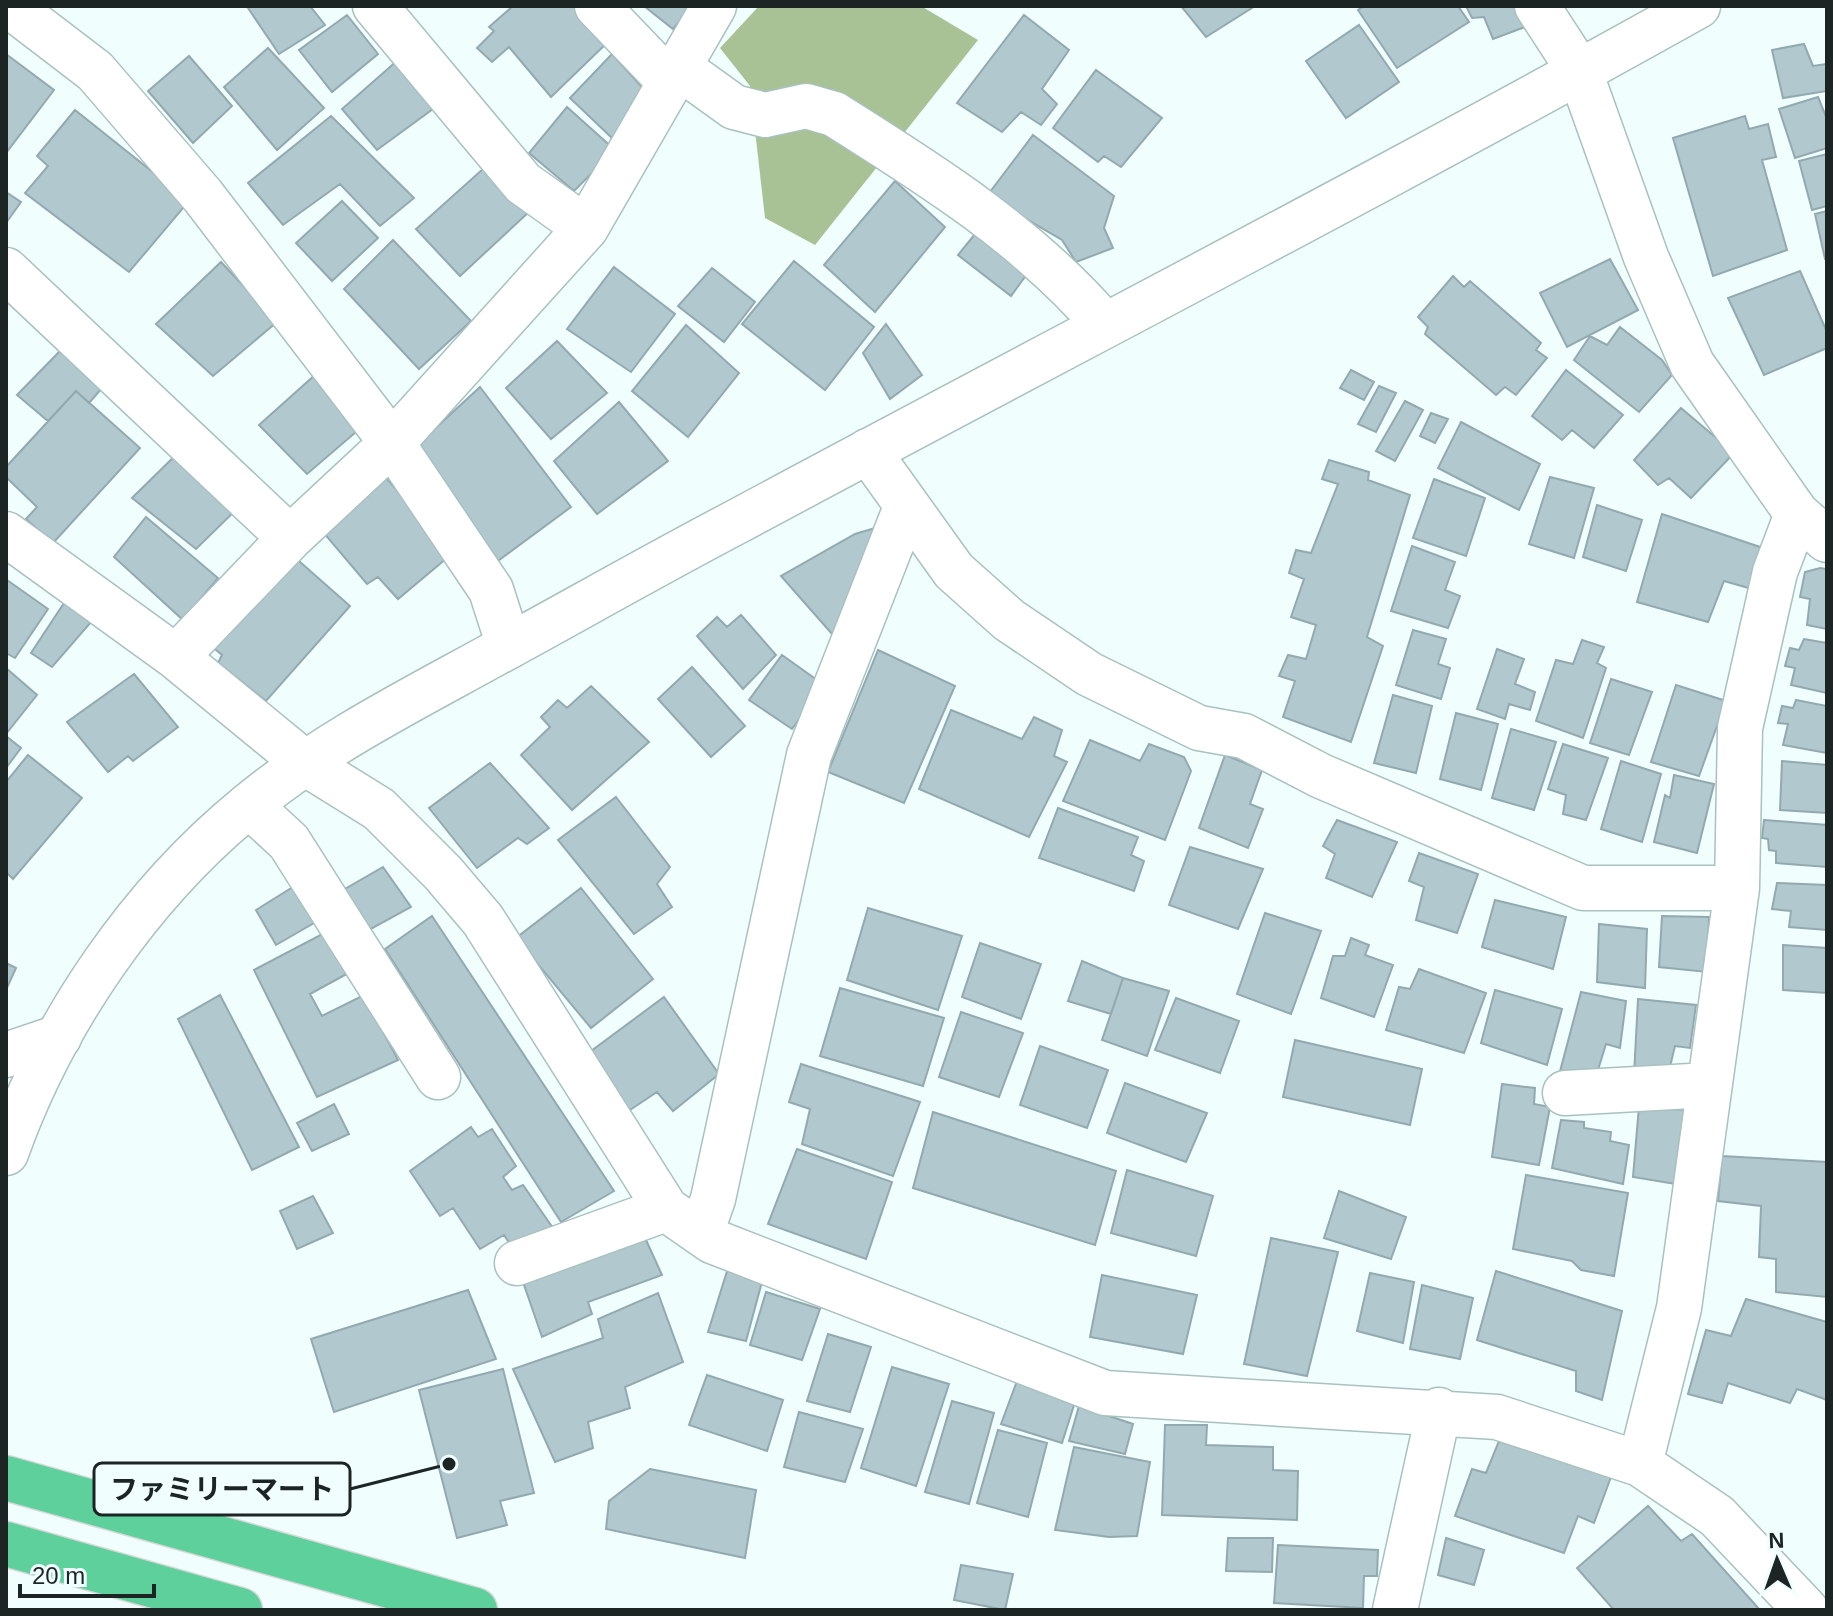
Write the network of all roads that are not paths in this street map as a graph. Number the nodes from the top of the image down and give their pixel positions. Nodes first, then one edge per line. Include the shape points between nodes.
1 (10, 6) edge
2 (375, 6) edge
3 (597, 6) edge
4 (714, 6) edge
5 (1537, 6) edge
6 (1698, 6) edge
7 (1580, 72) junction
8 (673, 74) junction
9 (586, 228) junction
10 (6, 270) edge
11 (1105, 325) junction
12 (392, 443) junction
13 (868, 451) junction
14 (906, 507) junction
15 (1812, 527) edge
16 (6, 534) edge
17 (290, 538) junction
18 (509, 646) junction
19 (176, 657) junction
20 (305, 763) junction
21 (249, 805) junction
22 (1737, 888) junction
23 (59, 1037) junction
24 (6, 1055) edge
25 (438, 1077) dead end
26 (1709, 1085) junction
27 (1565, 1093) dead end
28 (6, 1153) edge
29 (683, 1221) junction
30 (517, 1263) dead end
31 (1439, 1410) junction
32 (1640, 1464) junction
33 (10, 1475) edge
34 (6, 1544) edge
35 (474, 1609) edge
36 (240, 1610) edge
37 (1395, 1610) edge
38 (1806, 1610) edge

1 - 12 street via 95,71 203,196
2 - 9 street via 523,183
3 - 8 street
4 - 8 street
5 - 7 street
6 - 7 street
7 - 11 street
7 - 15 street via 1646,257 1692,364
8 - 9 street
8 - 11 street via 734,107 765,115 806,106 834,114 1001,224 1065,280
9 - 12 street
10 - 17 street
11 - 13 street
12 - 17 street
12 - 18 street via 491,590
13 - 14 street
13 - 18 street
14 - 22 street via 954,571 1009,620 1089,674 1199,728 1244,736 1321,776 1583,888
14 - 29 street via 809,755 713,1199
15 - 22 street via 1775,572 1740,728
16 - 19 street
17 - 19 street
18 - 20 street
19 - 20 street
20 - 21 street
20 - 29 street via 379,809 483,920
21 - 23 street via 163,888
21 - 25 street via 289,842
22 - 26 street
23 - 24 street
23 - 28 street via 30,1088
26 - 27 street
26 - 32 street via 1679,1308
29 - 30 street
29 - 31 street via 712,1241 1105,1393
31 - 32 street via 1497,1417
31 - 37 street
32 - 38 street via 1717,1516
33 - 35 highway
34 - 36 highway

